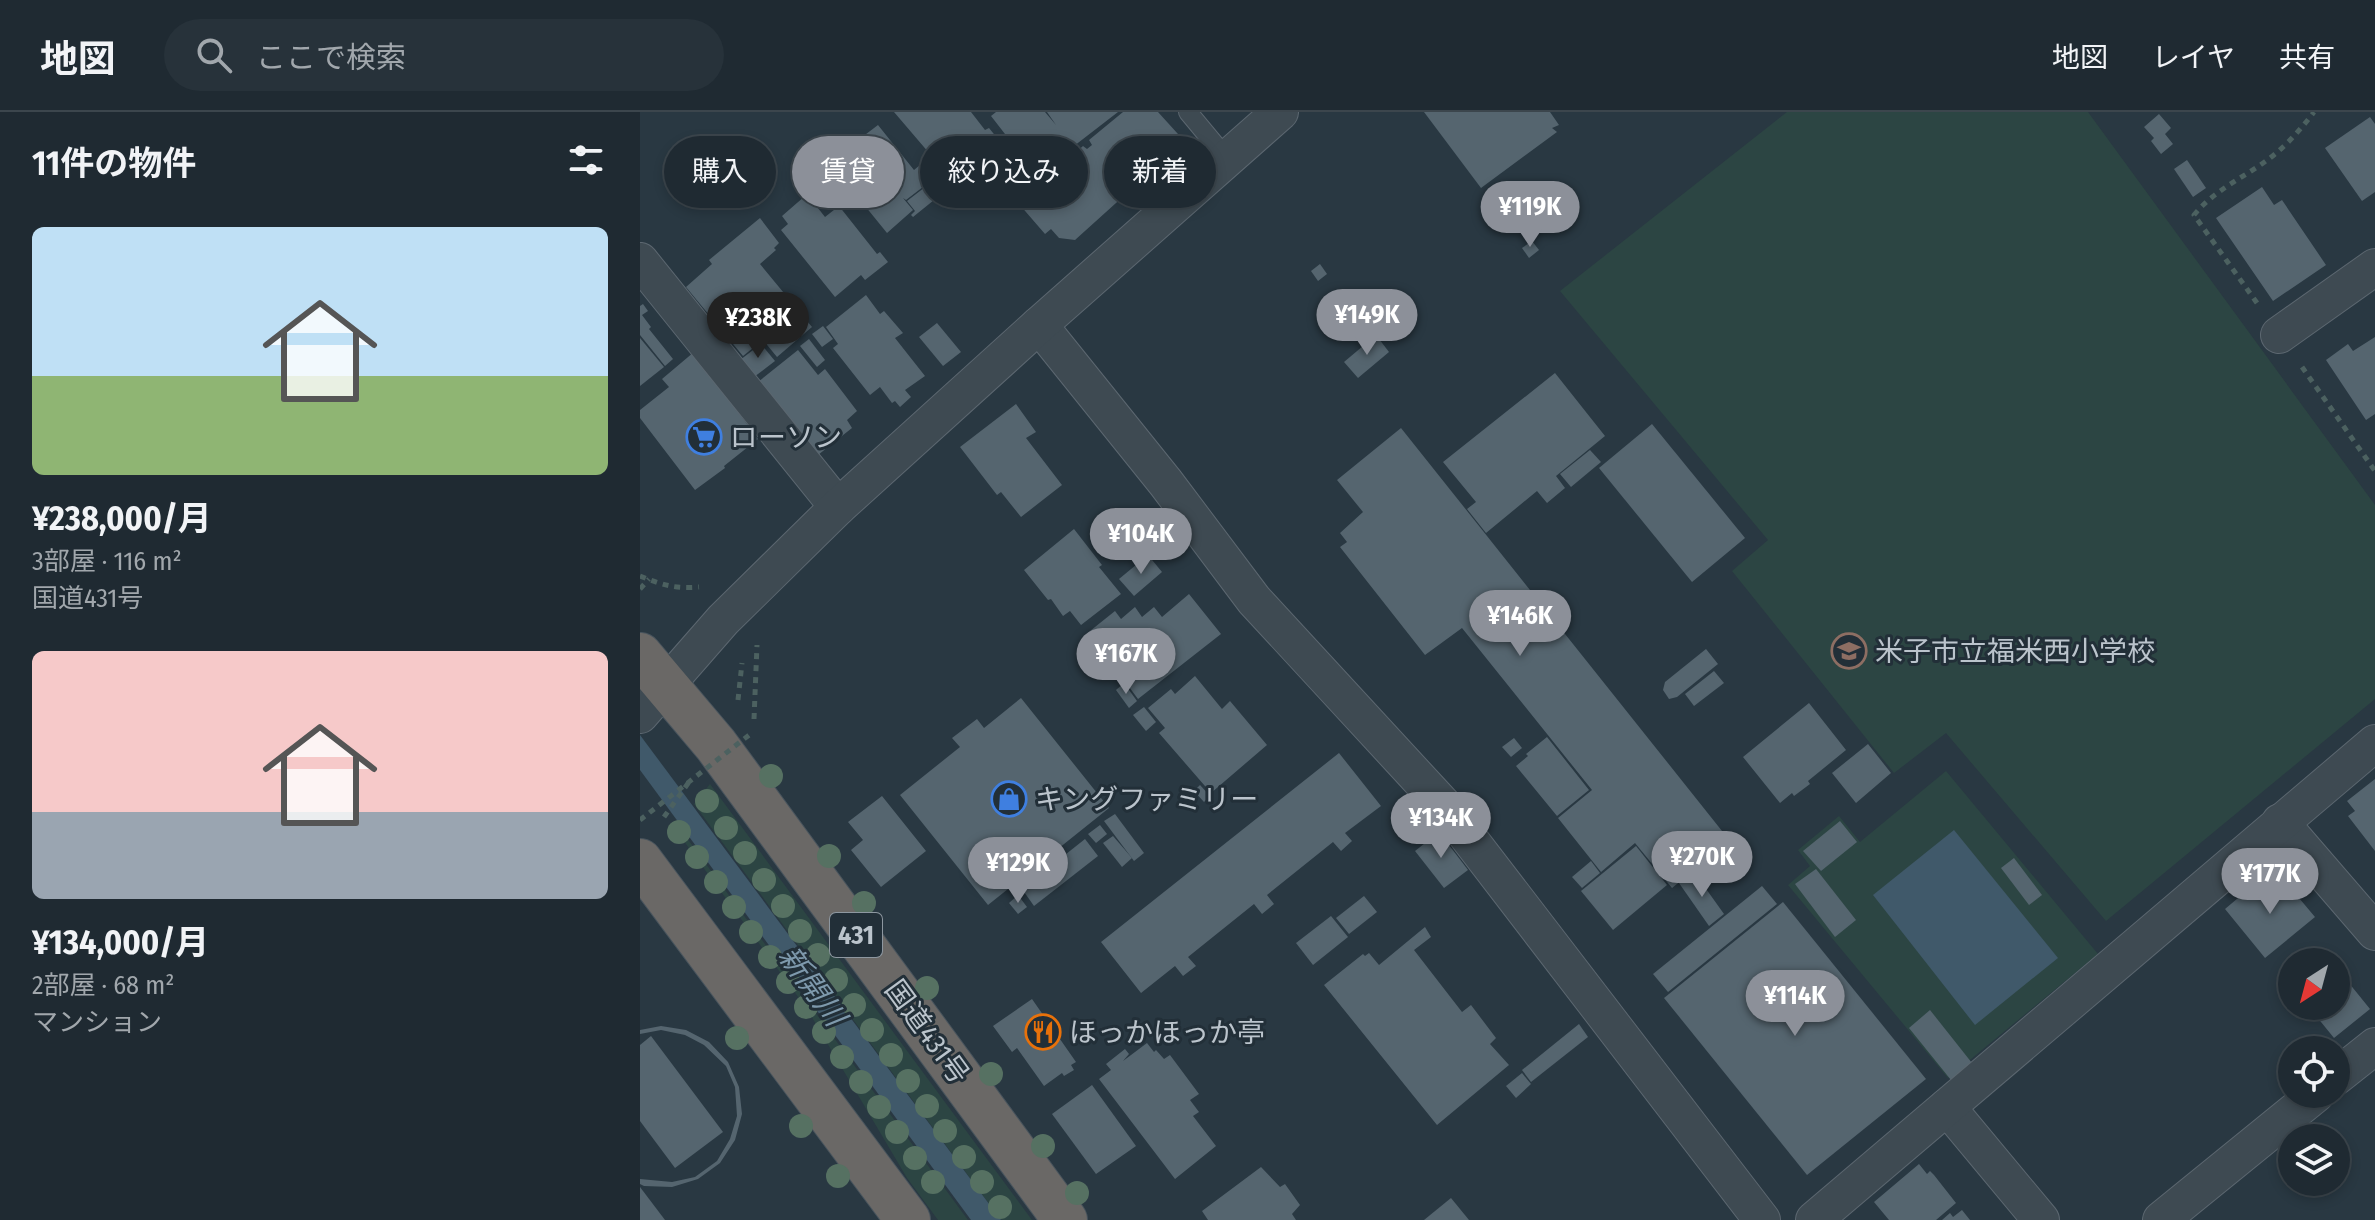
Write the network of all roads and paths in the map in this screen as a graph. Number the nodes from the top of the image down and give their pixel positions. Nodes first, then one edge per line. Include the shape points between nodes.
1 (1188, 112) edge
2 (1280, 112) edge
3 (2314, 112) edge
4 (1227, 159) junction
5 (640, 261) edge
6 (2375, 267) edge
7 (1039, 325) junction
8 (2279, 335) junction
9 (2375, 471) edge
10 (838, 507) junction
11 (640, 576) edge
12 (649, 579) junction
13 (706, 586) dead end
14 (640, 589) edge
15 (756, 637) dead end
16 (758, 654) dead end
17 (650, 689) edge
18 (739, 712) dead end
19 (740, 725) dead end
20 (2375, 743) edge
21 (756, 745) dead end
22 (700, 766) dead end
23 (664, 817) dead end
24 (640, 820) edge
25 (2280, 822) junction
26 (640, 861) edge
27 (2375, 932) edge
28 (2375, 1046) edge
29 (2350, 1066) edge
30 (1947, 1107) junction
31 (2299, 1108) edge
32 (908, 1220) edge
33 (1065, 1220) edge
34 (1762, 1220) edge
35 (1814, 1220) edge
36 (2041, 1220) edge
37 (2161, 1220) edge

1 - 4 lane
2 - 4 street
3 - 8 path via 2271,157 2194,215
4 - 7 street
5 - 10 street
6 - 8 street
7 - 10 street
7 - 34 street via 1254,600 1445,807
8 - 9 path
10 - 17 street
11 - 12 path
12 - 13 path via 663,586
12 - 14 path
15 - 18 path via 742,661
16 - 24 path, bridge via 753,732
17 - 33 highway, 国道431号 / 431 via 716,745
19 - 21 path
20 - 25 street
22 - 23 path, bridge
25 - 27 street
25 - 30 street
26 - 32 highway
28 - 29 street
30 - 35 street
30 - 36 street
31 - 37 street

